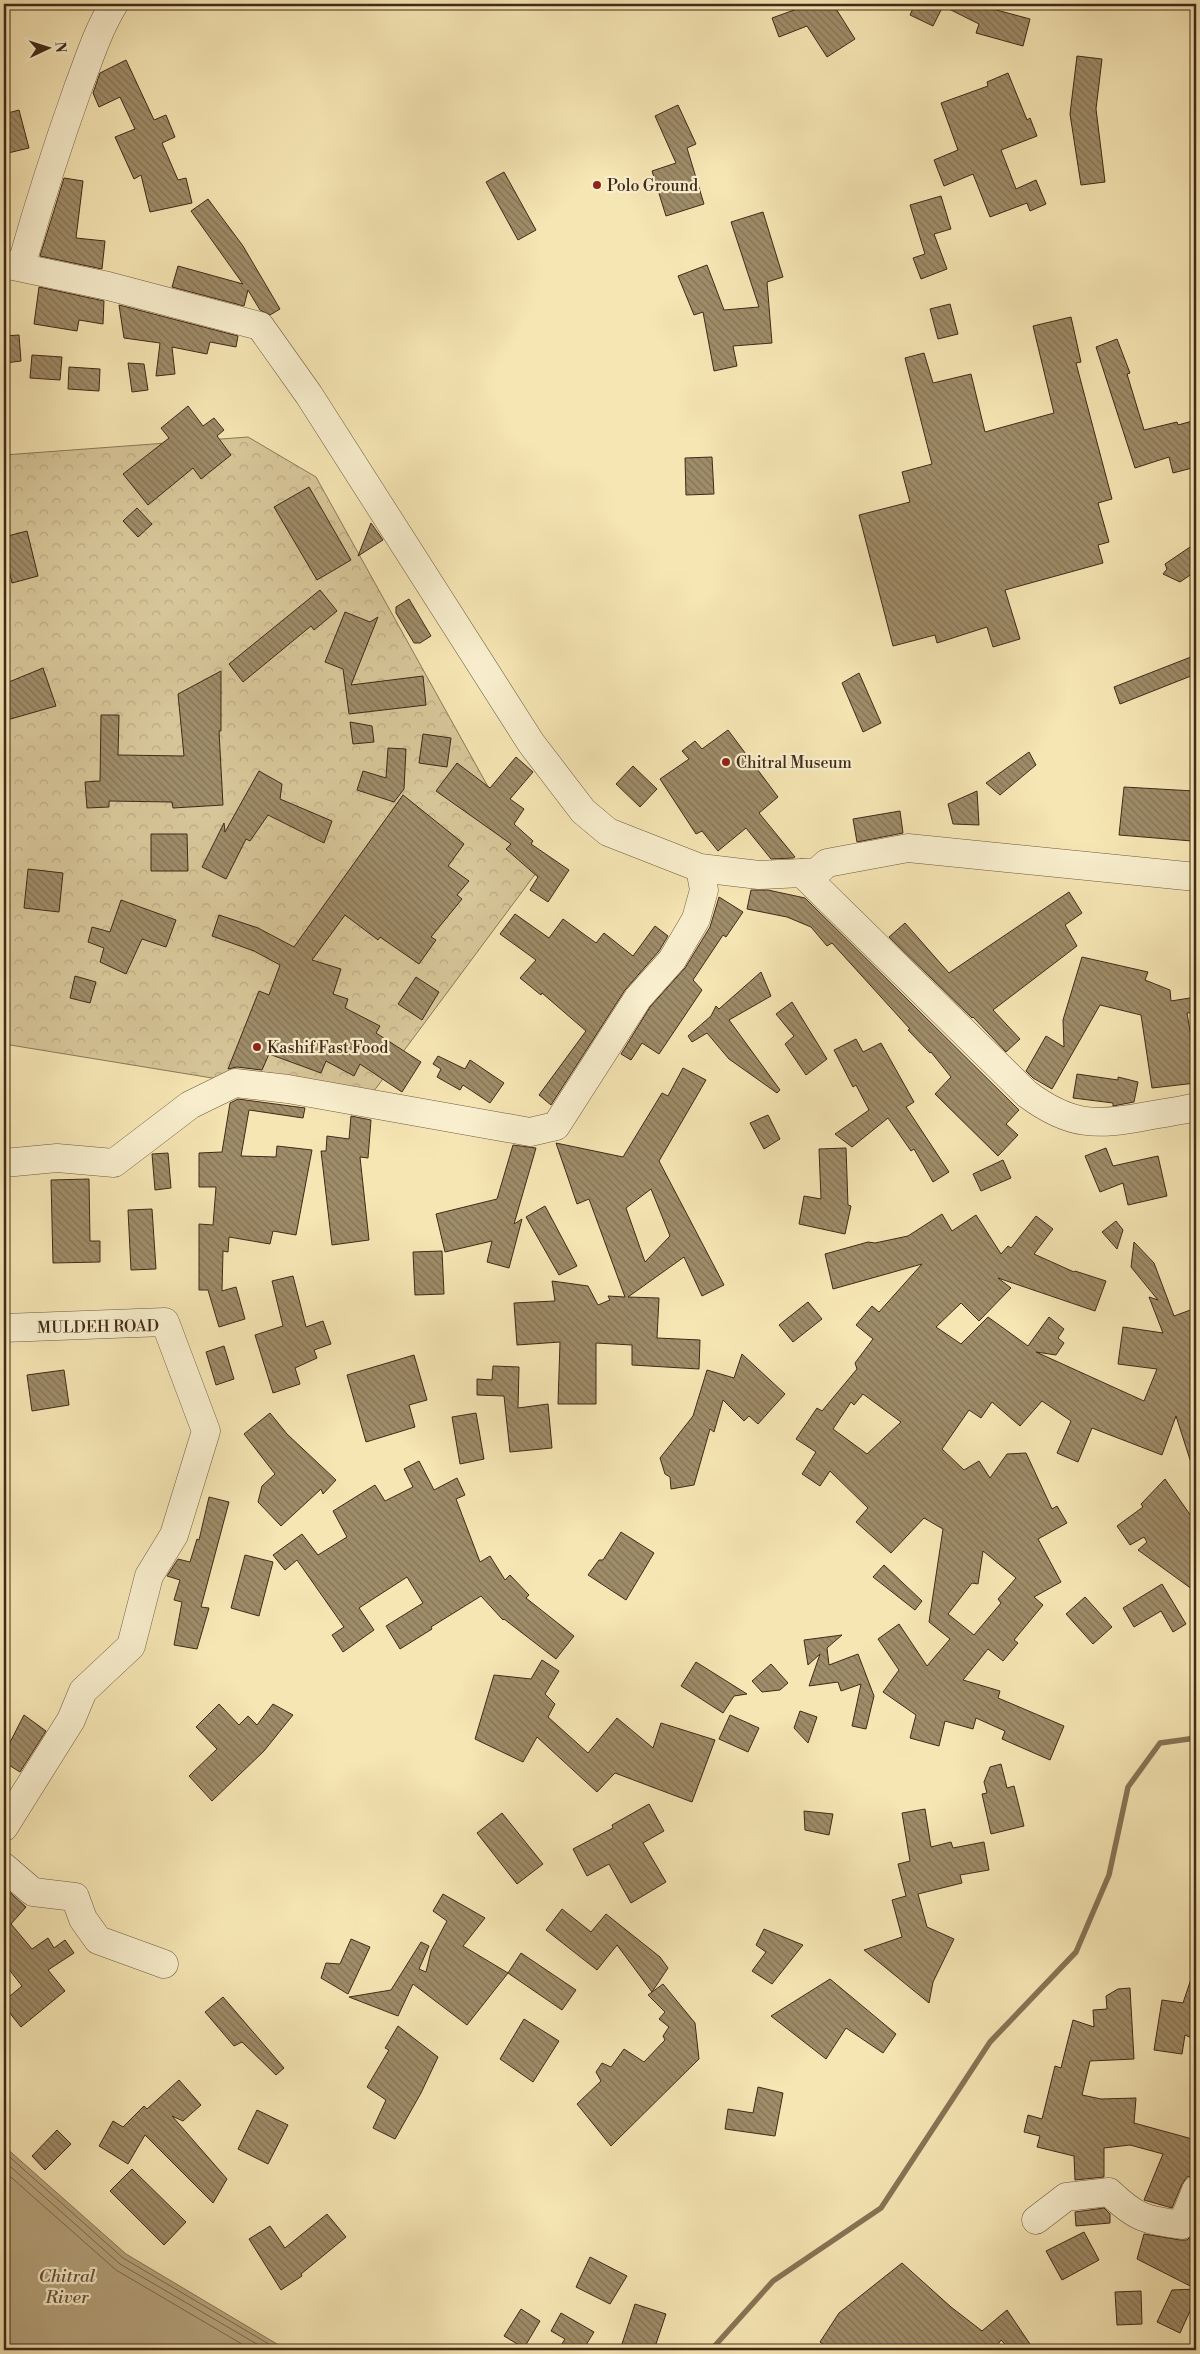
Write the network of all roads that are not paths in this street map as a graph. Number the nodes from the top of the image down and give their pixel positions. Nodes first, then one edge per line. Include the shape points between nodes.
1 (114, 4) edge
2 (12, 265) edge
3 (700, 868) junction
4 (802, 873) junction
5 (1196, 877) edge
6 (1196, 1107) edge
7 (4, 1163) edge
8 (4, 1328) edge
9 (4, 1827) edge
10 (4, 1867) edge
11 (164, 1964) dead end
12 (1196, 2190) edge
13 (1036, 2220) dead end

1 - 2 street via 102,23
2 - 3 street via 260,326 309,395 531,743 583,811 608,832
3 - 4 street via 759,875
3 - 7 street via 704,890 696,919 672,960 638,998 556,1126 530,1132 235,1082 190,1105 114,1163 57,1158
4 - 5 street via 818,872 828,863 908,848
4 - 6 street via 1045,1108 1067,1118 1093,1123 1118,1122
8 - 9 street, MULDEH ROAD via 165,1322 206,1431 174,1535 149,1576 131,1646 83,1691 71,1720
10 - 11 street via 33,1892 75,1898 83,1919 98,1940
12 - 13 street via 1182,2225 1147,2220 1125,2207 1109,2192 1066,2197

